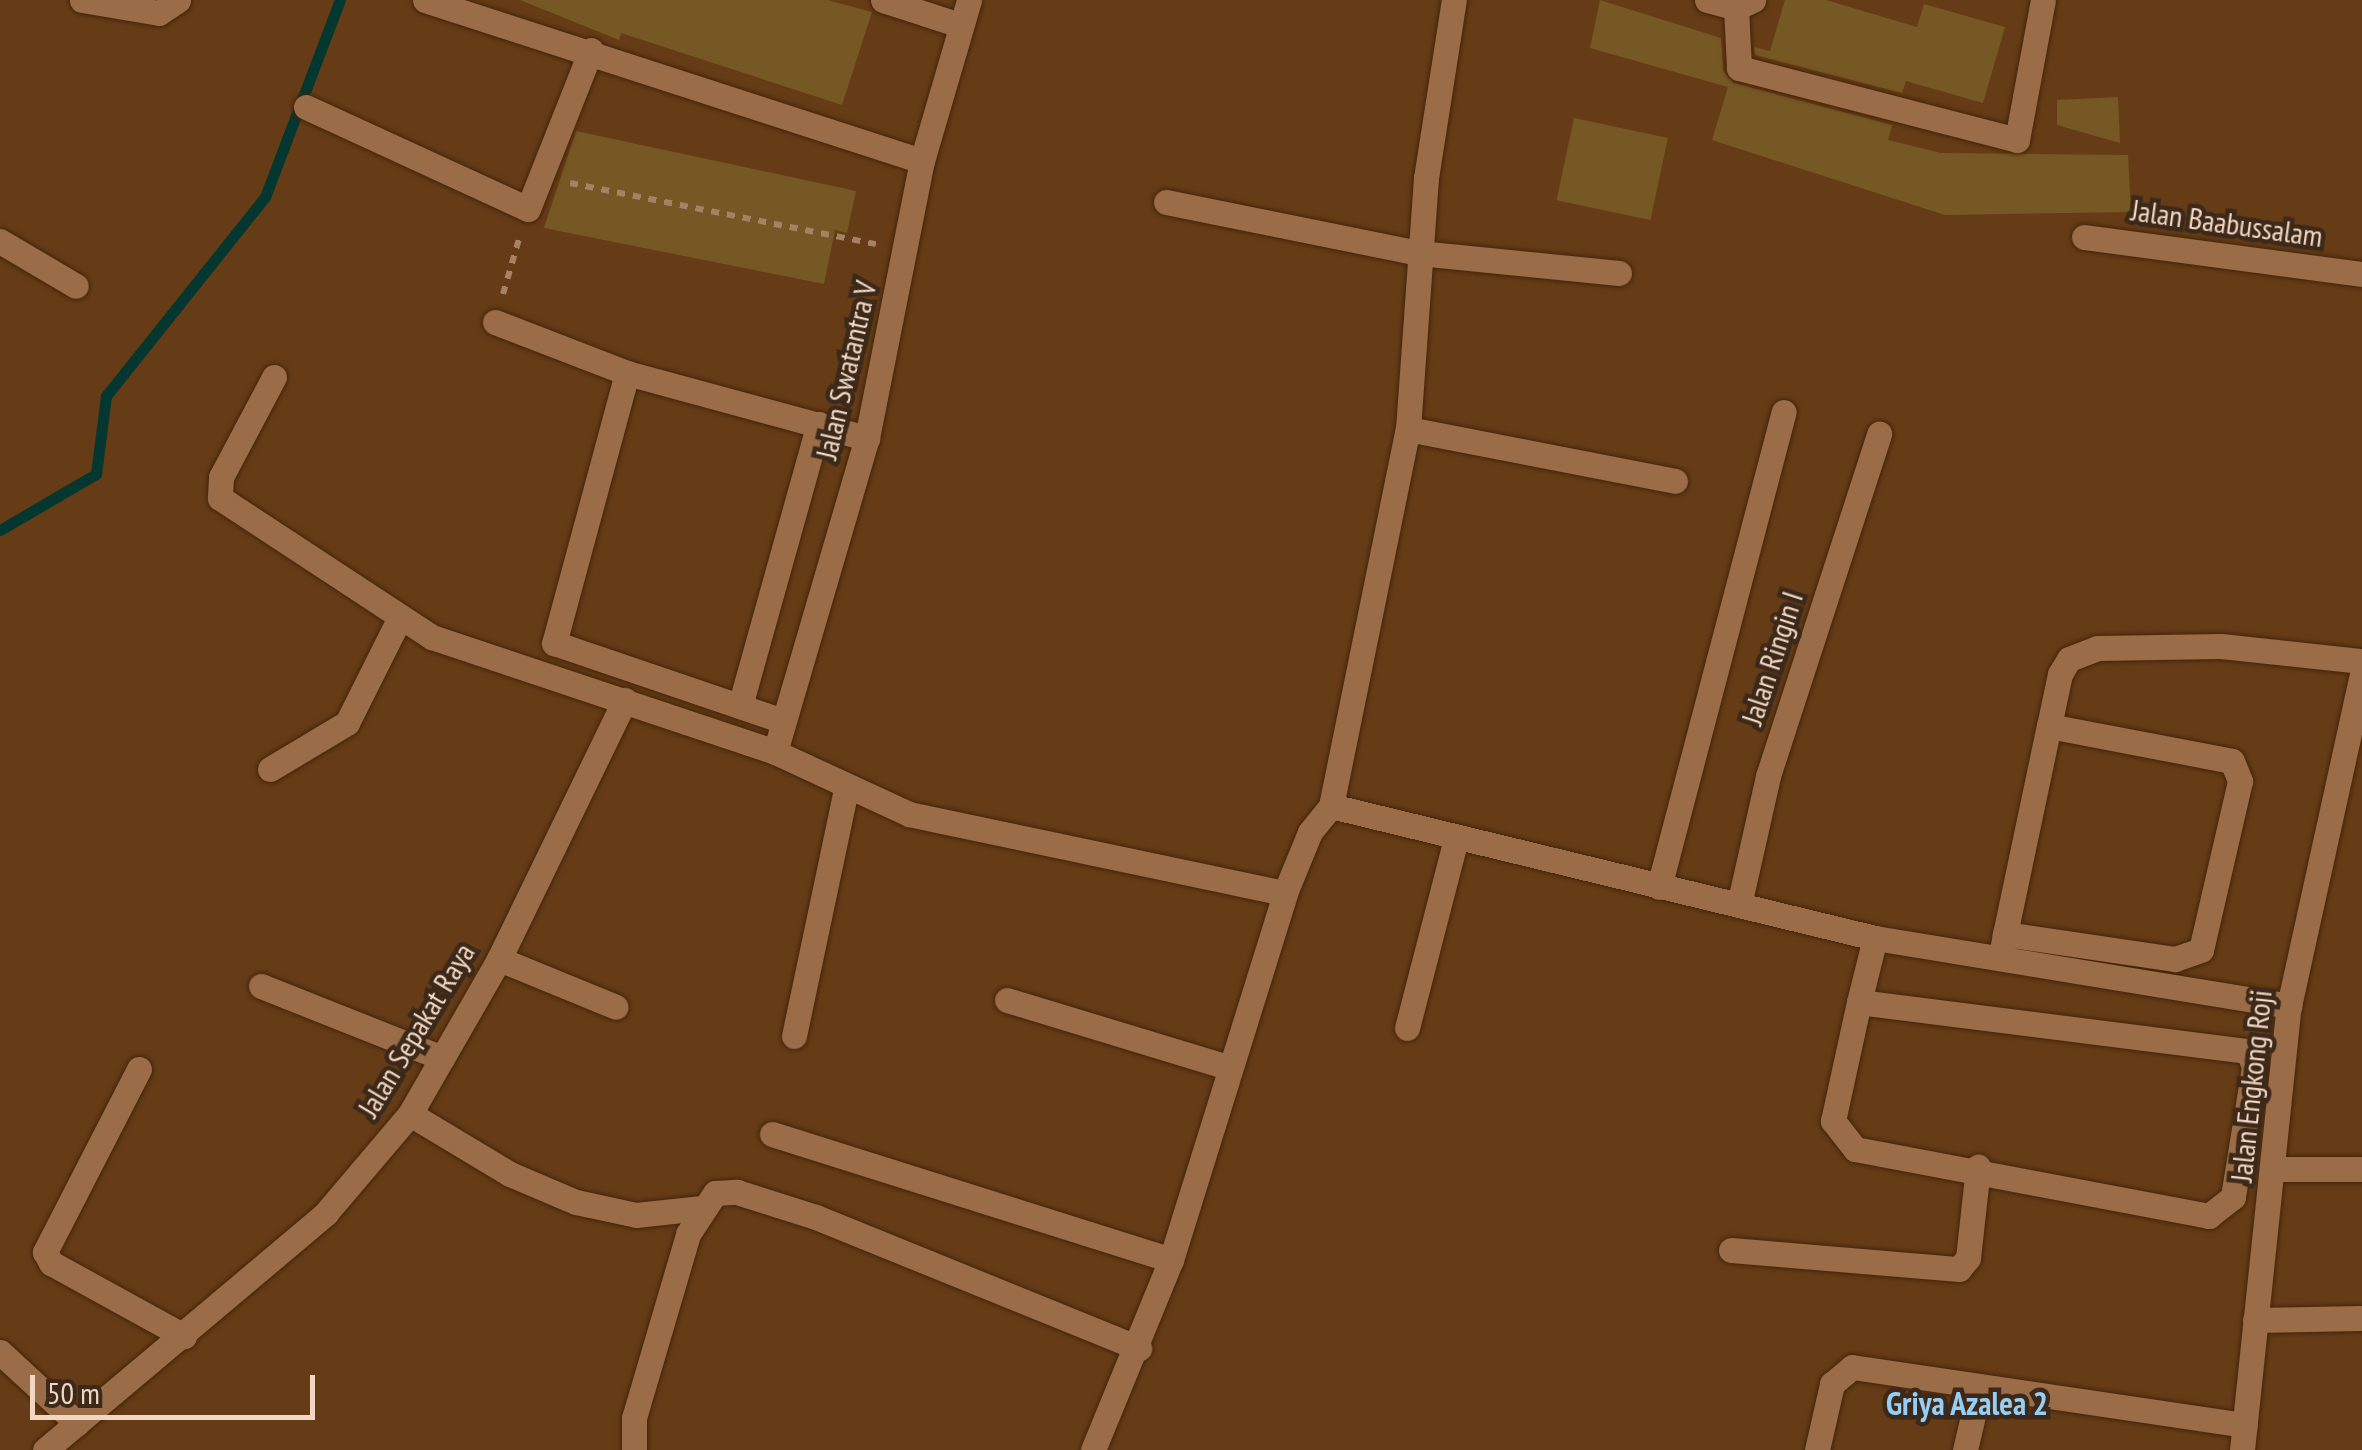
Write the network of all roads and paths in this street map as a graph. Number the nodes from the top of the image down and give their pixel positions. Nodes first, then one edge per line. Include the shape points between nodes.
1 (82, 0) edge
2 (178, 0) edge
3 (425, 0) edge
4 (883, 0) edge
5 (970, 0) edge
6 (1454, 0) edge
7 (1707, 0) edge
8 (2043, 0) edge
9 (1745, 4) edge
10 (956, 24) junction
11 (591, 50) junction
12 (306, 107) dead end
13 (922, 162) junction
14 (542, 176) junction
15 (1166, 202) dead end
16 (528, 208) junction
17 (2084, 237) dead end
18 (0, 242) edge
19 (907, 249) junction
20 (1420, 253) junction
21 (1619, 274) dead end
22 (2362, 274) edge
23 (76, 286) dead end
24 (494, 322) joint
25 (627, 372) junction
26 (274, 377) dead end
27 (1784, 412) dead end
28 (819, 424) junction
29 (1408, 429) junction
30 (1879, 434) dead end
31 (867, 438) junction
32 (1675, 481) dead end
33 (399, 619) junction
34 (2362, 661) edge
35 (2362, 674) edge
36 (625, 700) junction
37 (740, 706) junction
38 (783, 721) junction
39 (2049, 726) junction
40 (775, 752) junction
41 (270, 769) dead end
42 (846, 790) junction
43 (1331, 806) junction
44 (1456, 838) junction
45 (1659, 887) junction
46 (1285, 892) junction
47 (1739, 906) junction
48 (1875, 938) junction
49 (2003, 944) junction
50 (499, 959) junction
51 (262, 986) dead end
52 (1006, 1000) dead end
53 (1859, 1002) junction
54 (2289, 1006) junction
55 (616, 1007) dead end
56 (1407, 1028) dead end
57 (794, 1036) dead end
58 (442, 1058) junction
59 (1228, 1067) junction
60 (138, 1069) dead end
61 (410, 1114) junction
62 (772, 1134) dead end
63 (1978, 1167) junction
64 (2362, 1169) edge
65 (2277, 1170) junction
66 (700, 1208) junction
67 (1731, 1250) dead end
68 (1170, 1260) junction
69 (2362, 1318) edge
70 (2254, 1320) junction
71 (184, 1336) junction
72 (1139, 1348) junction
73 (0, 1352) edge
74 (1979, 1390) junction
75 (634, 1418) junction
76 (77, 1423) junction
77 (2244, 1438) edge
78 (45, 1450) edge
79 (617, 1450) edge
80 (634, 1450) edge
81 (1093, 1450) edge
82 (1817, 1450) edge
83 (1965, 1450) edge

1 - 2 street via 159,14
3 - 11 street
4 - 10 street
5 - 10 street, Jalan Swatantra V
6 - 20 street
7 - 9 street
8 - 9 street via 2017,140 1739,68
10 - 13 street, Jalan Swatantra V
11 - 13 street
11 - 14 street
12 - 16 street
13 - 19 street, Jalan Swatantra V
14 - 16 street
14 - 19 path
15 - 20 street
16 - 24 path
17 - 22 street, Jalan Baabussalam
18 - 23 street
19 - 31 street, Jalan Swatantra V
20 - 21 street
20 - 29 street
24 - 25 street
25 - 28 street
25 - 37 street via 554,643
26 - 33 street via 220,477 220,498
27 - 45 street
28 - 31 street
28 - 37 street
29 - 32 street
29 - 43 street
30 - 47 street, Jalan Ringin I via 1768,776
31 - 38 street, Jalan Swatantra V
33 - 36 street via 432,637
33 - 41 street via 347,722
34 - 39 street via 2221,646 2097,648 2069,659
35 - 54 street, Jalan Engkong Roji
36 - 40 street
36 - 50 street, Jalan Sepakat Raya
37 - 38 street
38 - 40 street, Jalan Swatantra V
39 - 49 street
39 - 49 street via 2232,762 2240,782 2212,924 2201,950 2175,959
40 - 42 street
42 - 46 street via 909,814 1030,844
42 - 57 street
43 - 44 street
43 - 46 street via 1310,832
44 - 45 street
44 - 56 street
45 - 47 street
46 - 59 street
47 - 48 street
48 - 49 street
48 - 53 street
49 - 54 street
50 - 55 street
50 - 58 street, Jalan Sepakat Raya
51 - 58 street
52 - 59 street
53 - 63 street via 1833,1121 1839,1137 1854,1149
53 - 63 street via 2248,1051 2254,1067 2233,1197 2209,1216
54 - 65 street, Jalan Engkong Roji
58 - 61 street, Jalan Sepakat Raya
59 - 68 street
60 - 71 street via 45,1252 52,1263
61 - 66 street via 510,1174 576,1202 636,1216
61 - 71 street, Jalan Sepakat Raya via 326,1213
62 - 68 street
63 - 67 street via 1968,1258 1959,1268
64 - 65 street
65 - 70 street, Jalan Engkong Roji
66 - 72 street via 715,1193 737,1192 816,1217
66 - 75 street
68 - 72 street
69 - 70 street
70 - 77 street, Jalan Engkong Roji
71 - 76 street, Jalan Sepakat Raya
72 - 81 street
73 - 76 street
74 - 77 street via 2015,1386
74 - 82 street via 1852,1367 1832,1384
74 - 83 street
75 - 79 street
75 - 80 street
76 - 78 street, Jalan Sepakat Raya

